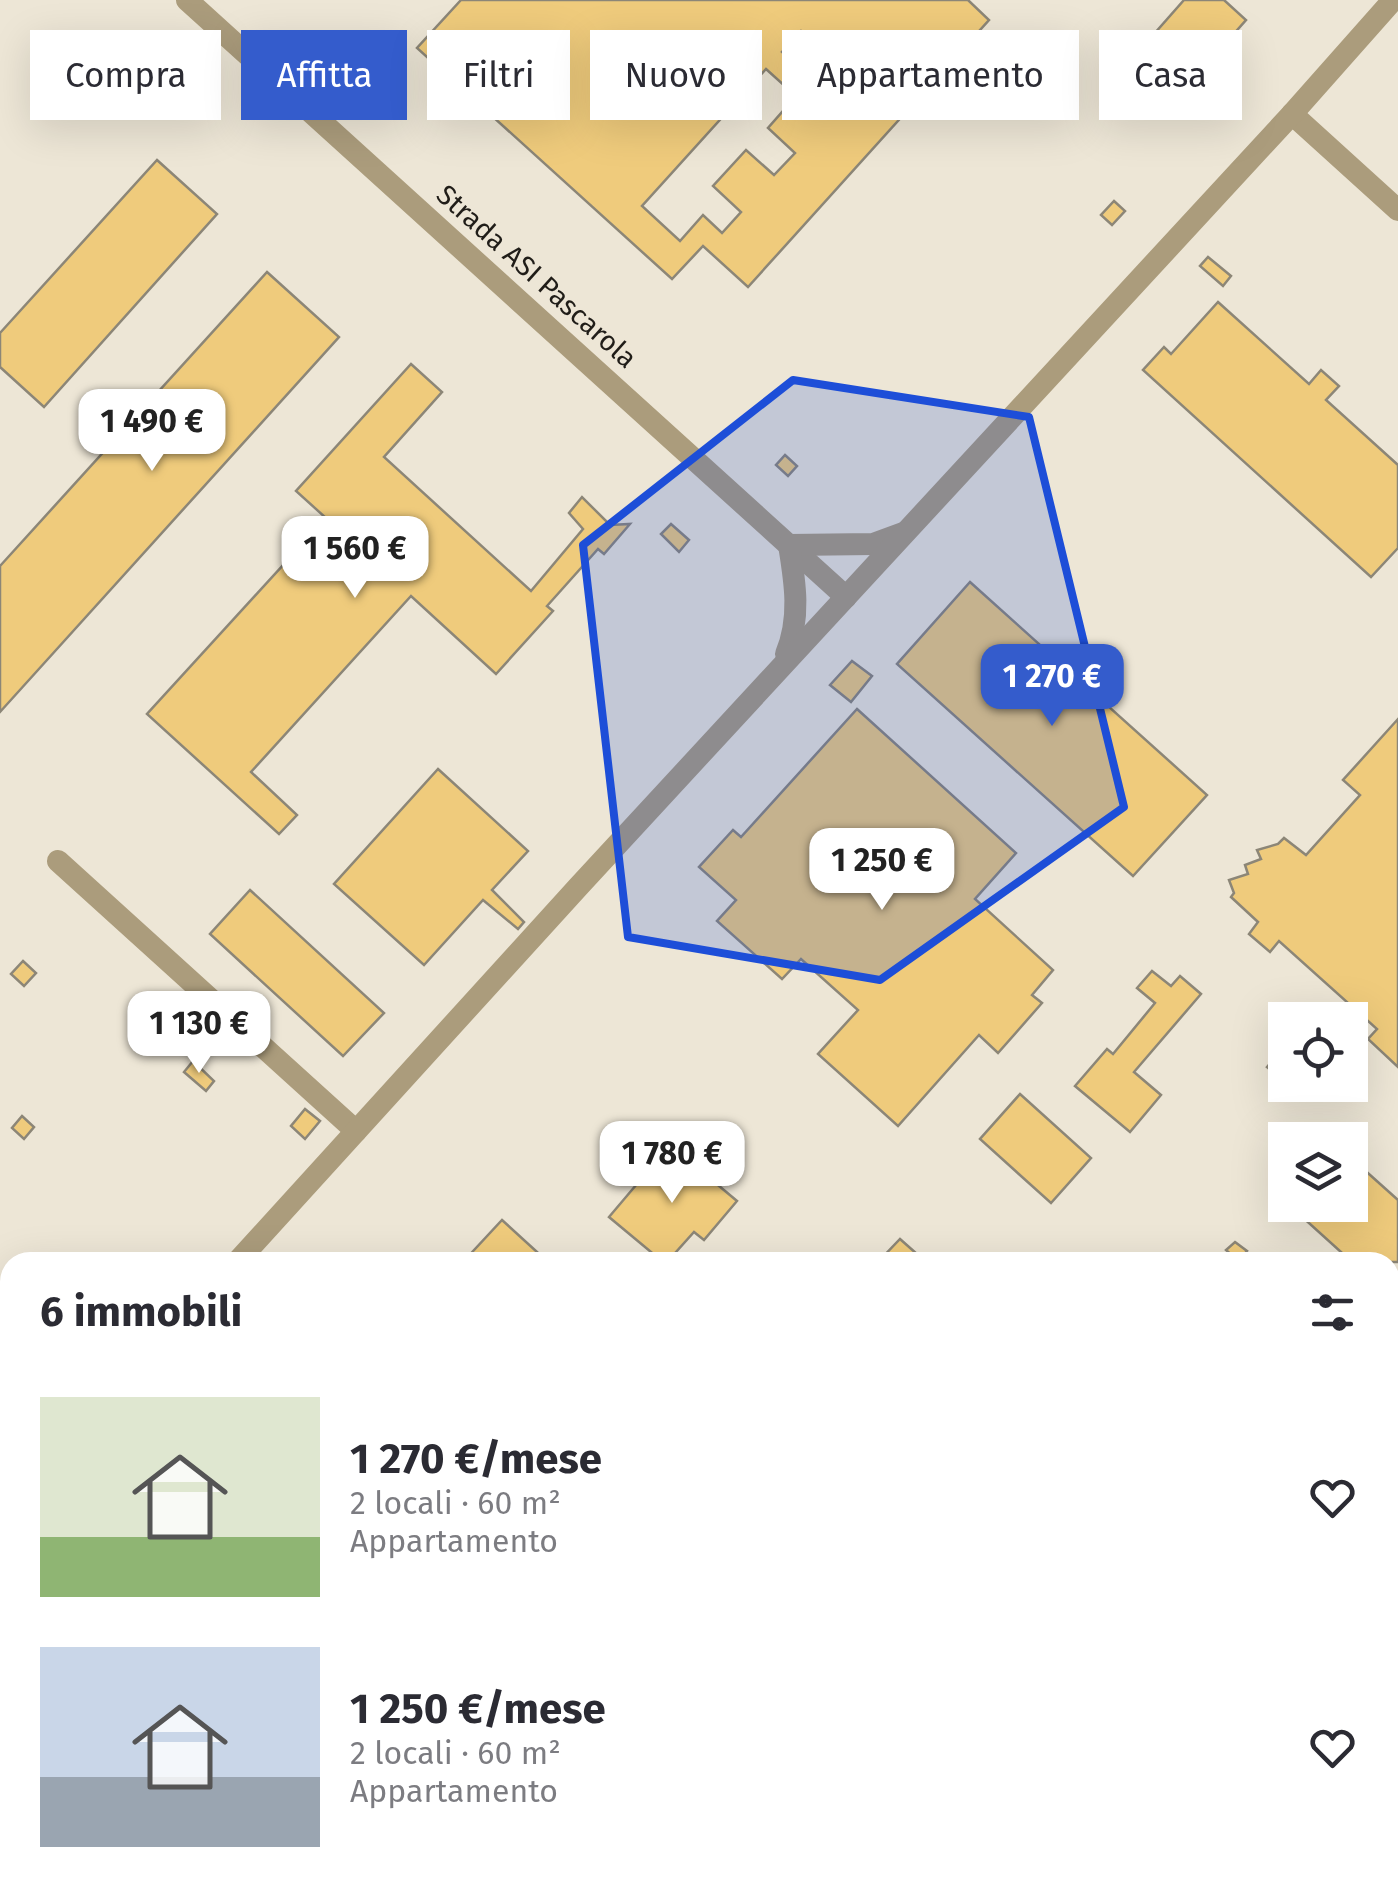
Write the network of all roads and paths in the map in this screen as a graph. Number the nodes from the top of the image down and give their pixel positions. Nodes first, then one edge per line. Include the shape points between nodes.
1 (187, 0) edge
2 (1393, 0) edge
3 (1292, 114) junction
4 (1398, 210) edge
5 (907, 531) junction
6 (788, 544) junction
7 (846, 597) junction
8 (778, 670) junction
9 (58, 860) dead end
10 (356, 1131) junction
11 (246, 1252) edge

1 - 6 street, Strada ASI Pascarola
2 - 3 street
3 - 4 street
3 - 5 street
5 - 6 street via 873,544
5 - 7 street
6 - 7 street, Strada ASI Pascarola
6 - 8 street via 795,632
7 - 8 street
8 - 10 street
9 - 10 street
10 - 11 street

